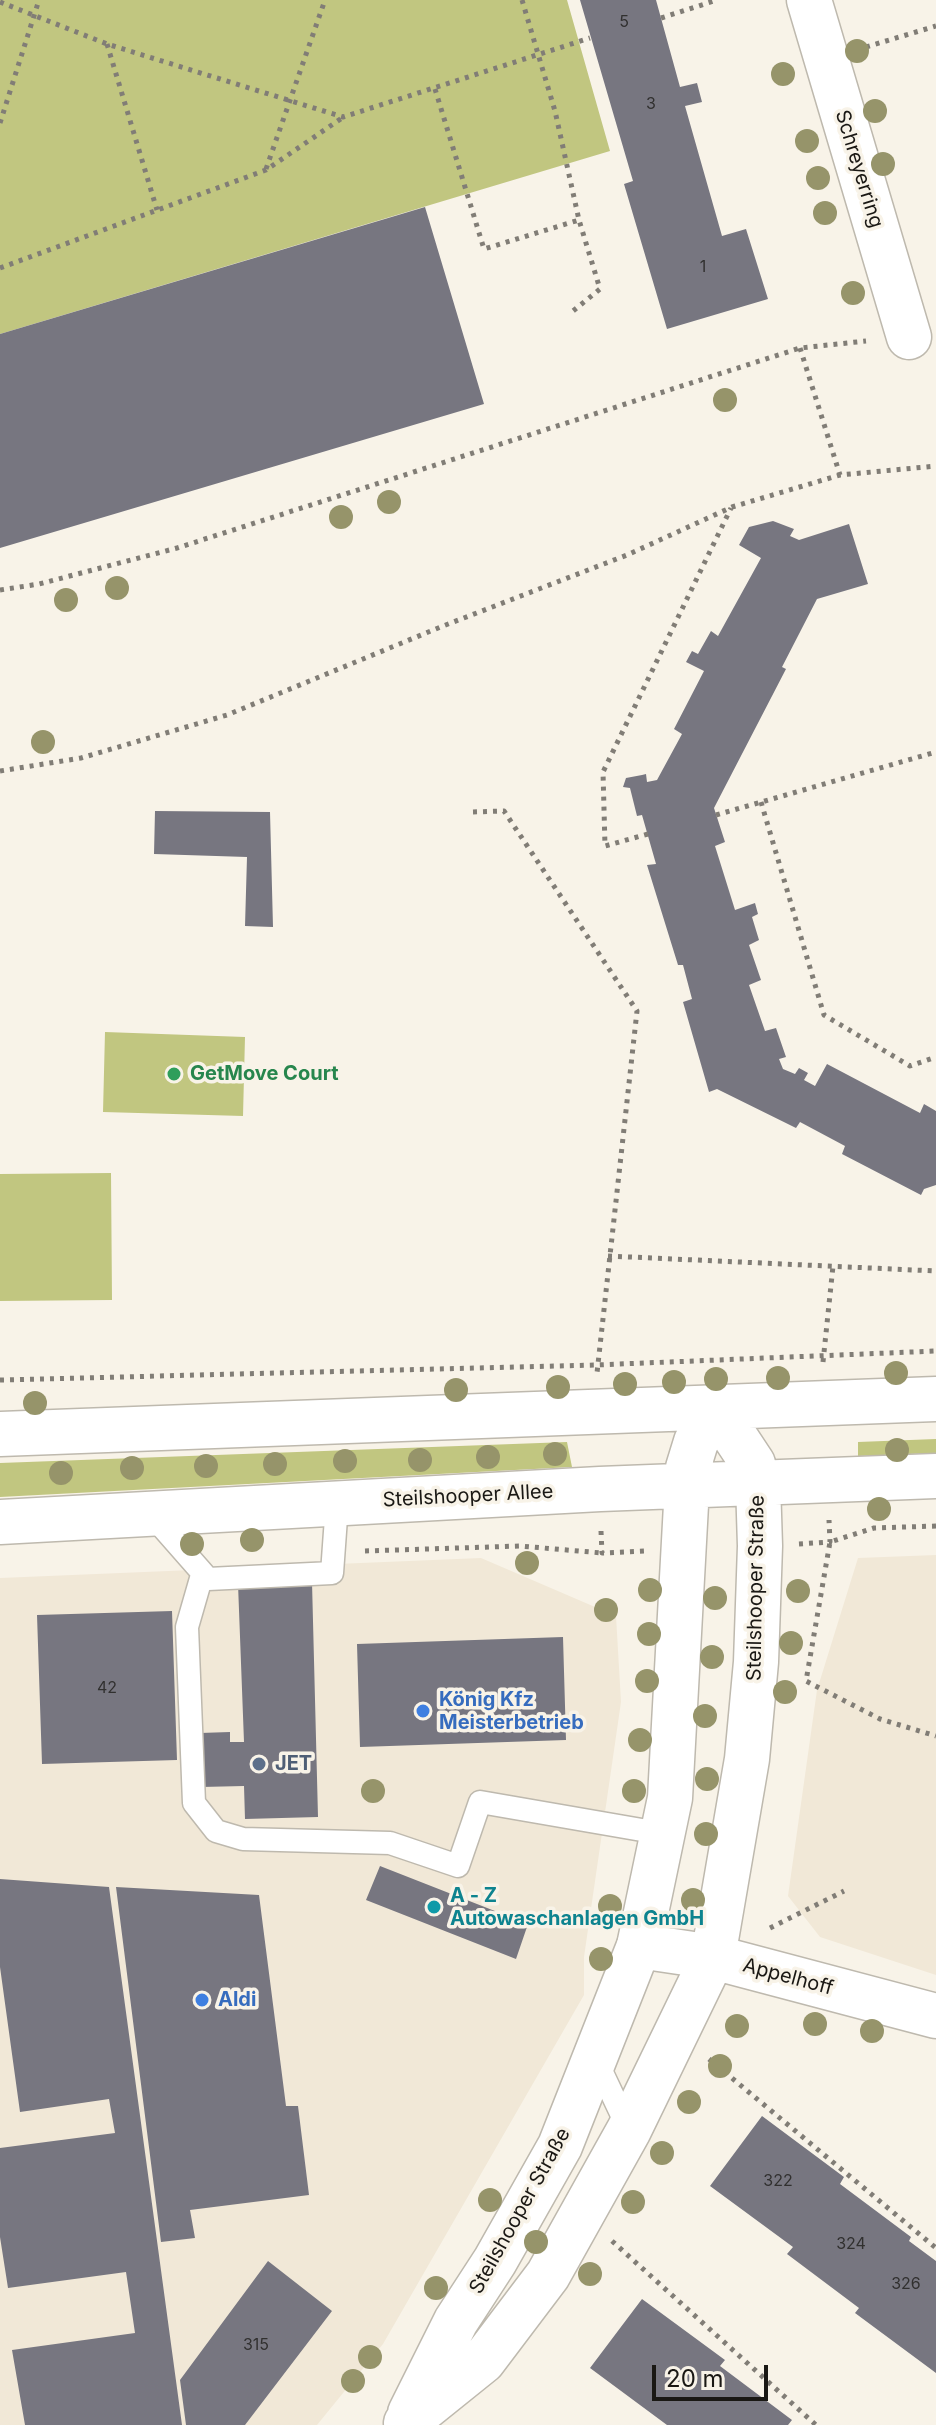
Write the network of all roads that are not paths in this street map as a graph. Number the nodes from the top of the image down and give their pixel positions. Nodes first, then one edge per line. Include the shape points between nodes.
1 (809, 0) edge
2 (909, 337) road end
3 (936, 1399) edge
4 (716, 1408) junction
5 (0, 1434) edge
6 (936, 1476) edge
7 (758, 1483) junction
8 (685, 1486) junction
9 (337, 1504) junction
10 (150, 1513) junction
11 (0, 1522) edge
12 (202, 1575) junction
13 (665, 1834) junction
14 (639, 1946) junction
15 (713, 1957) junction
16 (936, 2016) edge
17 (596, 2060) junction
18 (629, 2130) junction
19 (495, 2261) junction
20 (548, 2275) junction
21 (405, 2424) edge

1 - 2 street, Schreyerring
3 - 4 street
4 - 5 street
4 - 7 street, Steilshooper Straße via 741,1442
4 - 8 street, Steilshooper Straße via 696,1442
6 - 7 street, Steilshooper Allee
7 - 8 street, Steilshooper Allee
7 - 15 street, Steilshooper Straße via 755,1676 735,1841
8 - 9 street, Steilshooper Allee
8 - 13 street, Steilshooper Straße
9 - 10 street, Steilshooper Allee
9 - 12 lane via 332,1573 208,1579
10 - 11 street, Steilshooper Allee
10 - 12 lane
12 - 13 lane via 187,1627 194,1803 216,1831 243,1839 390,1843 458,1866 480,1802
13 - 14 street, Steilshooper Straße
14 - 15 street, Appelhoff
14 - 17 street, Steilshooper Straße
15 - 16 street, Appelhoff
15 - 18 street, Steilshooper Straße
17 - 18 lane
17 - 19 street, Steilshooper Straße via 560,2146
18 - 20 street, Steilshooper Straße
19 - 20 lane via 517,2271
19 - 21 street, Steilshooper Straße via 456,2321
20 - 21 street, Steilshooper Straße via 483,2361

